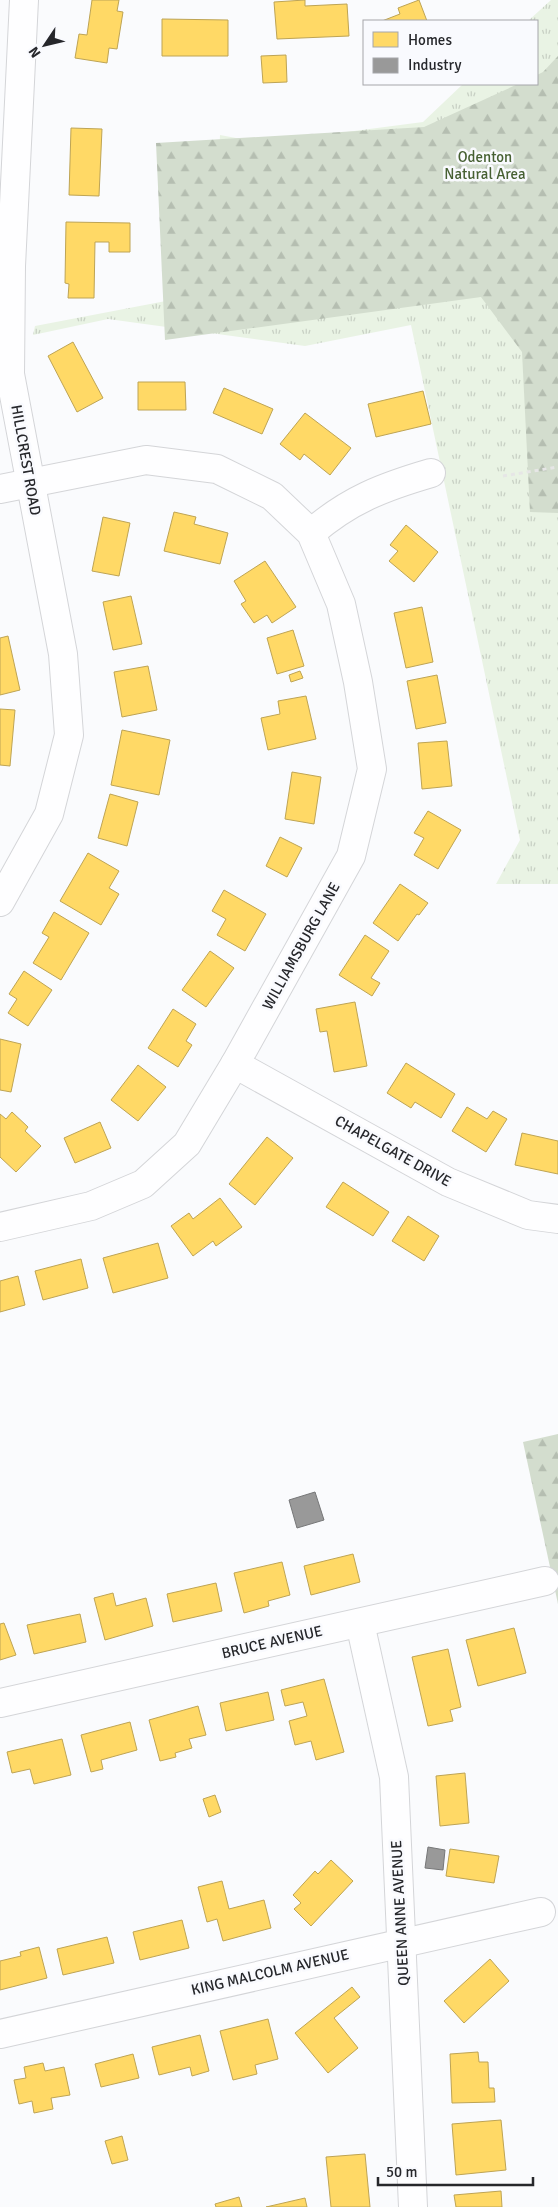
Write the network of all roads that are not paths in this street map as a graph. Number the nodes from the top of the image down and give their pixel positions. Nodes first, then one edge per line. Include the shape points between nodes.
1 (24, 0) edge
2 (431, 474) dead end
3 (29, 483) junction
4 (0, 489) edge
5 (311, 533) junction
6 (0, 902) edge
7 (235, 1064) junction
8 (558, 1219) edge
9 (0, 1227) edge
10 (545, 1581) dead end
11 (360, 1623) junction
12 (0, 1703) edge
13 (541, 1912) dead end
14 (401, 1943) junction
15 (0, 2034) edge
16 (413, 2207) edge

1 - 3 street, HILLCREST ROAD via 11,266 10,374
2 - 5 street via 383,487 334,513
3 - 4 street
3 - 5 street via 146,460 217,469 272,496
3 - 6 street, HILLCREST ROAD via 63,654 69,735 49,814
5 - 7 street, WILLIAMSBURG LANE via 341,604 372,769 352,856
7 - 8 street, CHAPELGATE DRIVE via 448,1182 528,1215
7 - 9 street, WILLIAMSBURG LANE via 187,1144 143,1184 91,1206
10 - 11 street, BRUCE AVENUE
11 - 12 street, BRUCE AVENUE
11 - 14 street, QUEEN ANNE AVENUE via 394,1777
13 - 14 street, KING MALCOLM AVENUE
14 - 15 street, KING MALCOLM AVENUE
14 - 16 street, QUEEN ANNE AVENUE

